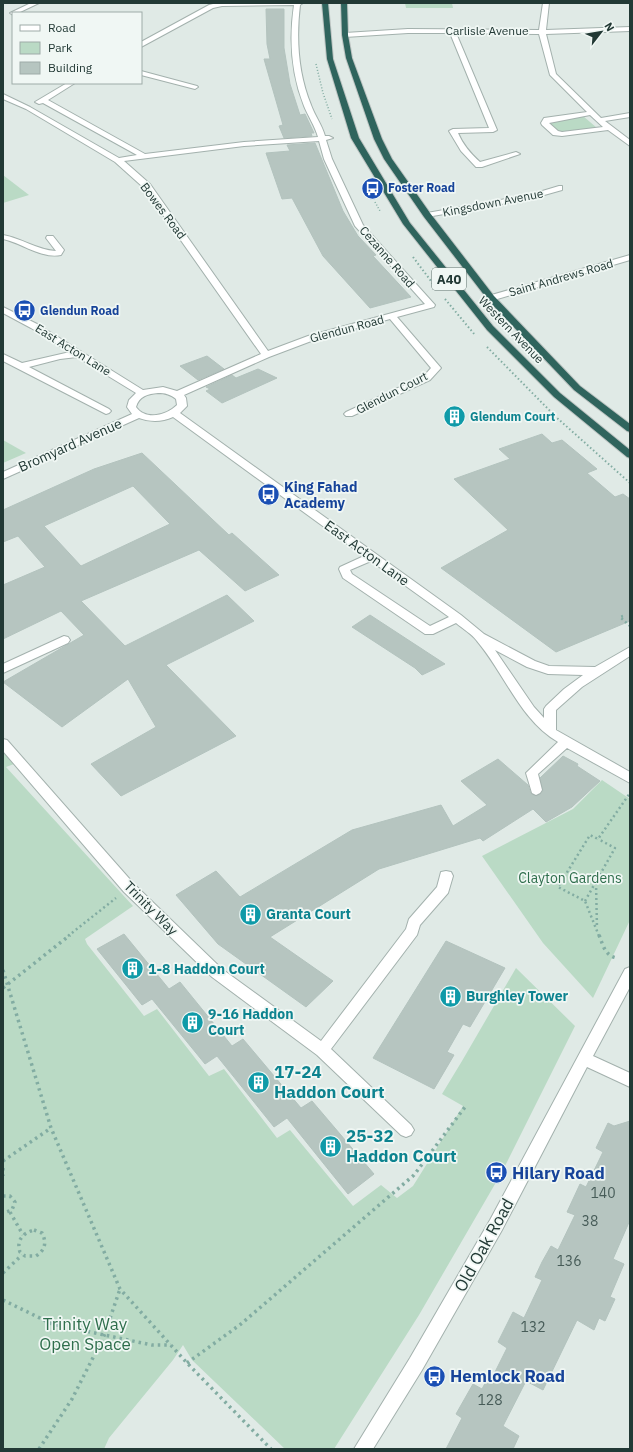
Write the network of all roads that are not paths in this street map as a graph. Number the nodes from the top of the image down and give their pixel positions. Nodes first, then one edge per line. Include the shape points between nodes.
1 (36, 3) edge
2 (296, 3) edge
3 (326, 3) edge
4 (344, 3) edge
5 (546, 3) edge
6 (300, 4) edge
7 (16, 12) edge
8 (630, 30) edge
9 (452, 31) junction
10 (542, 32) junction
11 (345, 35) junction
12 (142, 44) edge
13 (142, 73) edge
14 (70, 84) edge
15 (196, 87) dead end
16 (3, 96) edge
17 (43, 100) junction
18 (28, 108) junction
19 (592, 113) junction
20 (630, 115) edge
21 (599, 120) junction
22 (609, 128) junction
23 (326, 138) junction
24 (630, 144) edge
25 (516, 154) dead end
26 (143, 156) junction
27 (118, 160) junction
28 (559, 188) dead end
29 (427, 215) junction
30 (3, 237) edge
31 (50, 238) dead end
32 (630, 257) edge
33 (491, 298) junction
34 (430, 305) joint
35 (3, 310) edge
36 (392, 316) junction
37 (78, 354) junction
38 (266, 355) junction
39 (3, 357) edge
40 (21, 366) junction
41 (142, 393) junction
42 (177, 395) junction
43 (106, 411) dead end
44 (175, 414) junction
45 (349, 414) dead end
46 (137, 415) junction
47 (630, 429) edge
48 (630, 455) edge
49 (3, 476) edge
50 (371, 557) junction
51 (458, 618) junction
52 (480, 637) junction
53 (64, 640) dead end
54 (630, 651) edge
55 (3, 669) edge
56 (596, 671) junction
57 (550, 732) junction
58 (567, 742) junction
59 (3, 743) edge
60 (630, 778) edge
61 (536, 790) dead end
62 (446, 876) dead end
63 (630, 973) edge
64 (322, 1050) junction
65 (584, 1059) junction
66 (630, 1080) edge
67 (406, 1130) dead end
68 (364, 1449) edge

1 - 7 street
2 - 6 street
2 - 12 street via 211,6
2 - 23 street, Cezanne Road via 296,67 307,105
3 - 48 highway, Western Avenue / A40 via 330,59 355,138 407,224 490,328 558,395
4 - 11 highway, Western Avenue / A40
5 - 10 street
8 - 10 street, Carlisle Avenue
9 - 10 street, Carlisle Avenue
9 - 11 street, Carlisle Avenue
9 - 25 street via 493,130 453,131 457,141 479,165
10 - 19 street via 553,75
11 - 29 highway, Western Avenue / A40 via 349,58 378,139 388,159
13 - 15 street
14 - 17 street
16 - 18 street, Bowes Road
17 - 18 street
17 - 26 street
18 - 27 street, Bowes Road
19 - 21 street
19 - 22 street via 545,122 556,133 562,134
20 - 21 street
21 - 22 street
22 - 24 street
23 - 26 street via 244,144
23 - 34 street, Cezanne Road via 328,159 359,226
26 - 27 street
27 - 38 street, Bowes Road via 147,186
28 - 29 street, Kingsdown Avenue via 530,198
29 - 33 highway, Western Avenue / A40
30 - 31 street via 44,252 58,253 60,250
32 - 33 street, Saint Andrews Road
33 - 47 highway, Western Avenue / A40 via 577,388
34 - 36 street, Glendun Road
35 - 37 street, East Acton Lane
36 - 38 street, Glendun Road via 310,338
36 - 45 street, Glendun Court via 436,368 427,378
37 - 40 street
37 - 41 street, East Acton Lane
38 - 42 street, Glendun Road
39 - 40 street
40 - 43 street
41 - 42 street via 157,390
41 - 46 street via 136,396 131,406
42 - 44 street via 182,402
44 - 46 street via 160,419
44 - 50 street, East Acton Lane
46 - 49 street, Bromyard Avenue
50 - 51 street, East Acton Lane
50 - 51 street via 344,569 347,576 429,631
51 - 52 street, East Acton Lane
52 - 56 street, East Acton Lane via 531,664 548,670
52 - 57 street, East Acton Lane via 530,710
53 - 55 street
54 - 56 street
56 - 57 street via 550,709
57 - 58 street, East Acton Lane
58 - 60 street, East Acton Lane
58 - 61 street via 532,773
59 - 64 street, Trinity Way via 129,888 217,973
62 - 64 street via 443,889 414,924 412,931
63 - 65 street, Old Oak Road
64 - 67 street, Trinity Way
65 - 66 street
65 - 68 street, Old Oak Road via 496,1224

